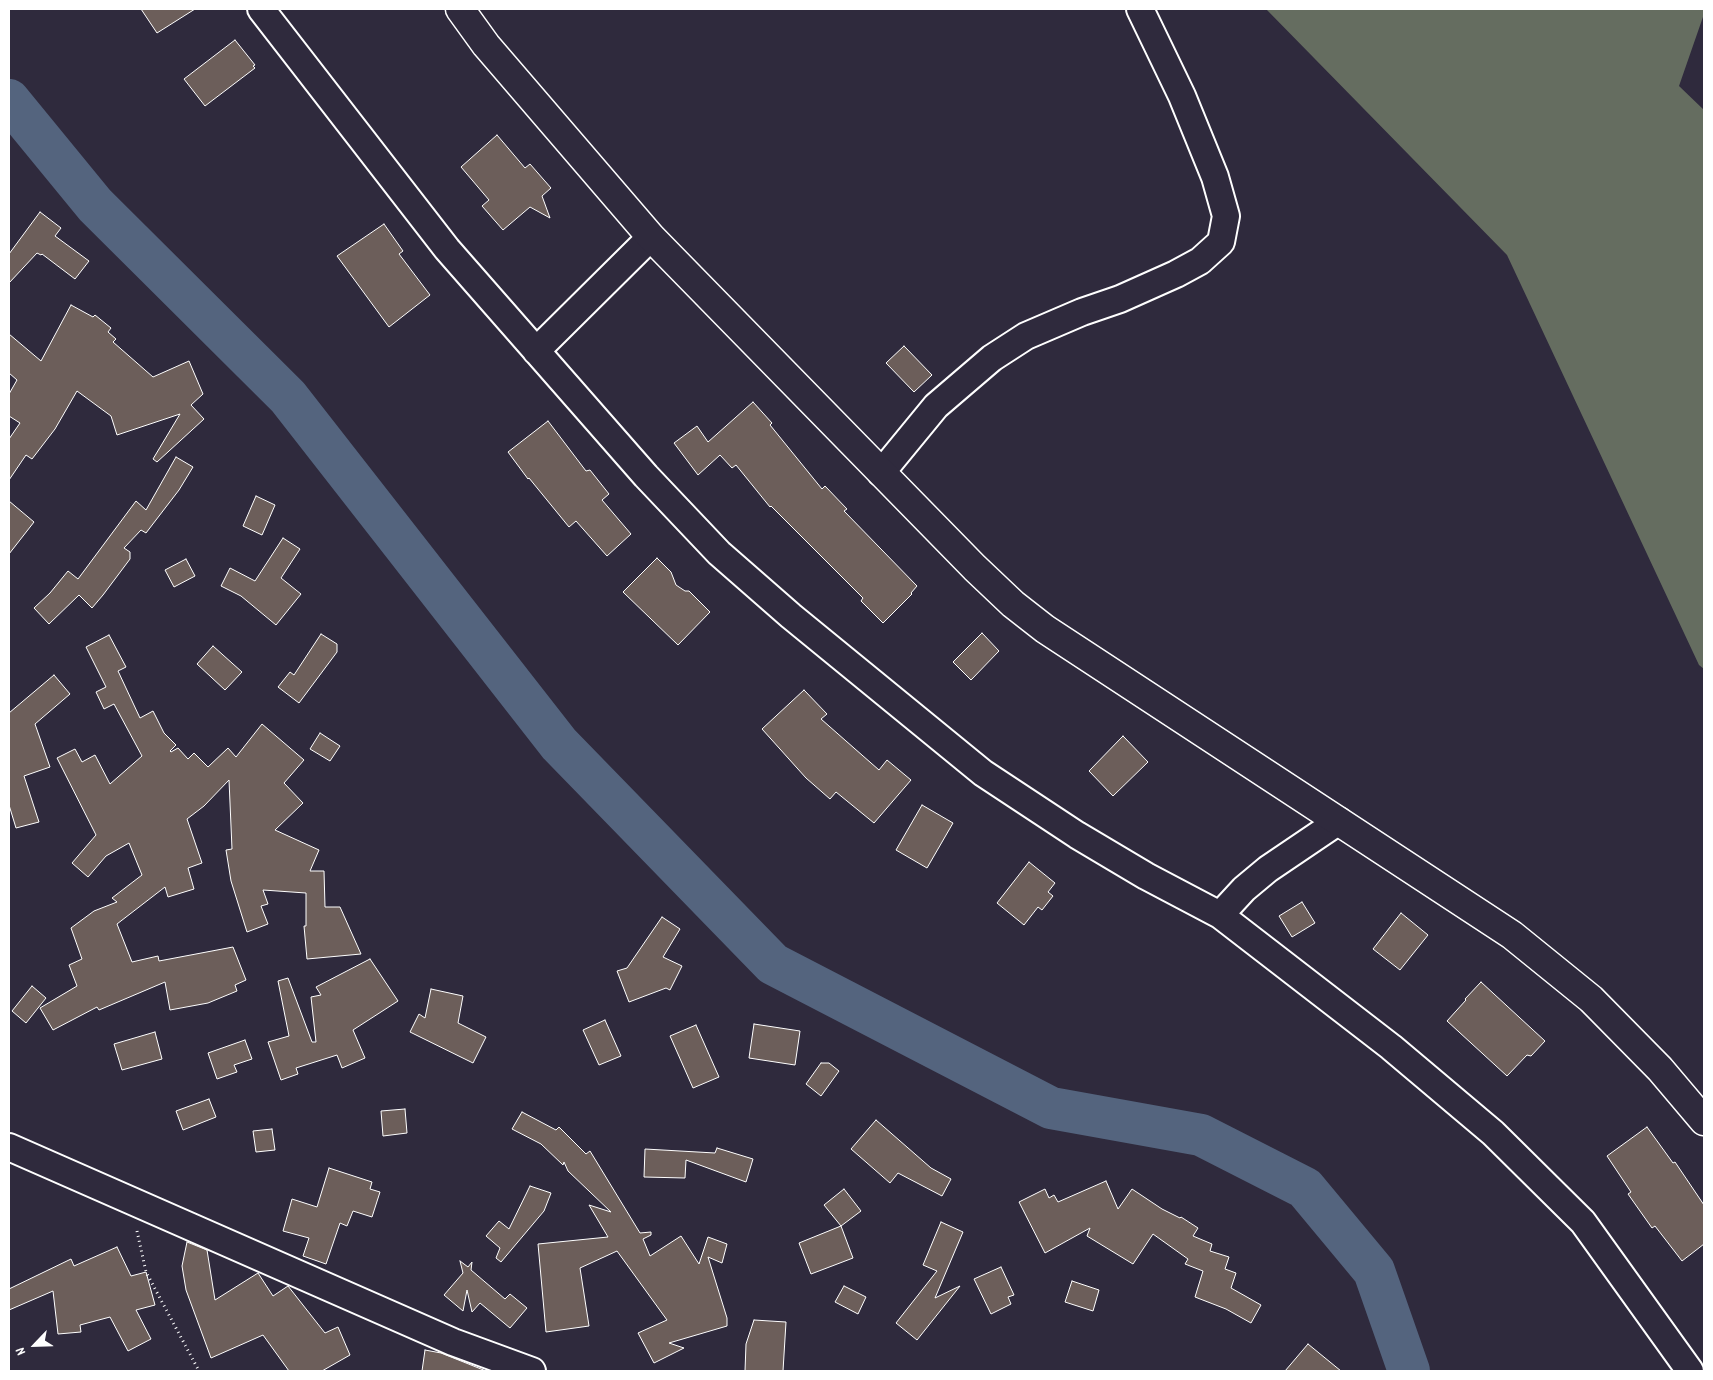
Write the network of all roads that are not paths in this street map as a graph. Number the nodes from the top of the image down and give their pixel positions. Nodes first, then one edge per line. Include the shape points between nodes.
1 (261, 9) edge
2 (460, 9) edge
3 (1140, 9) edge
4 (651, 237) junction
5 (536, 351) junction
6 (881, 472) junction
7 (1339, 821) junction
8 (1220, 915) junction
9 (1704, 1121) edge
10 (9, 1147) edge
11 (532, 1371) edge
12 (1690, 1371) edge

1 - 5 street via 447,249
2 - 4 street via 486,45
3 - 6 street via 1182,96 1215,177 1226,216 1221,242 1200,261 1176,274 1026,336 992,358 936,406
4 - 5 street
4 - 6 street
5 - 8 street via 674,507 719,553 791,616 982,773 1146,876
6 - 7 street via 975,568 1032,619
7 - 8 street via 1268,869
7 - 9 street via 1512,935 1553,966 1660,1069
8 - 12 street via 1391,1047 1493,1133 1582,1222
10 - 11 street via 453,1342

